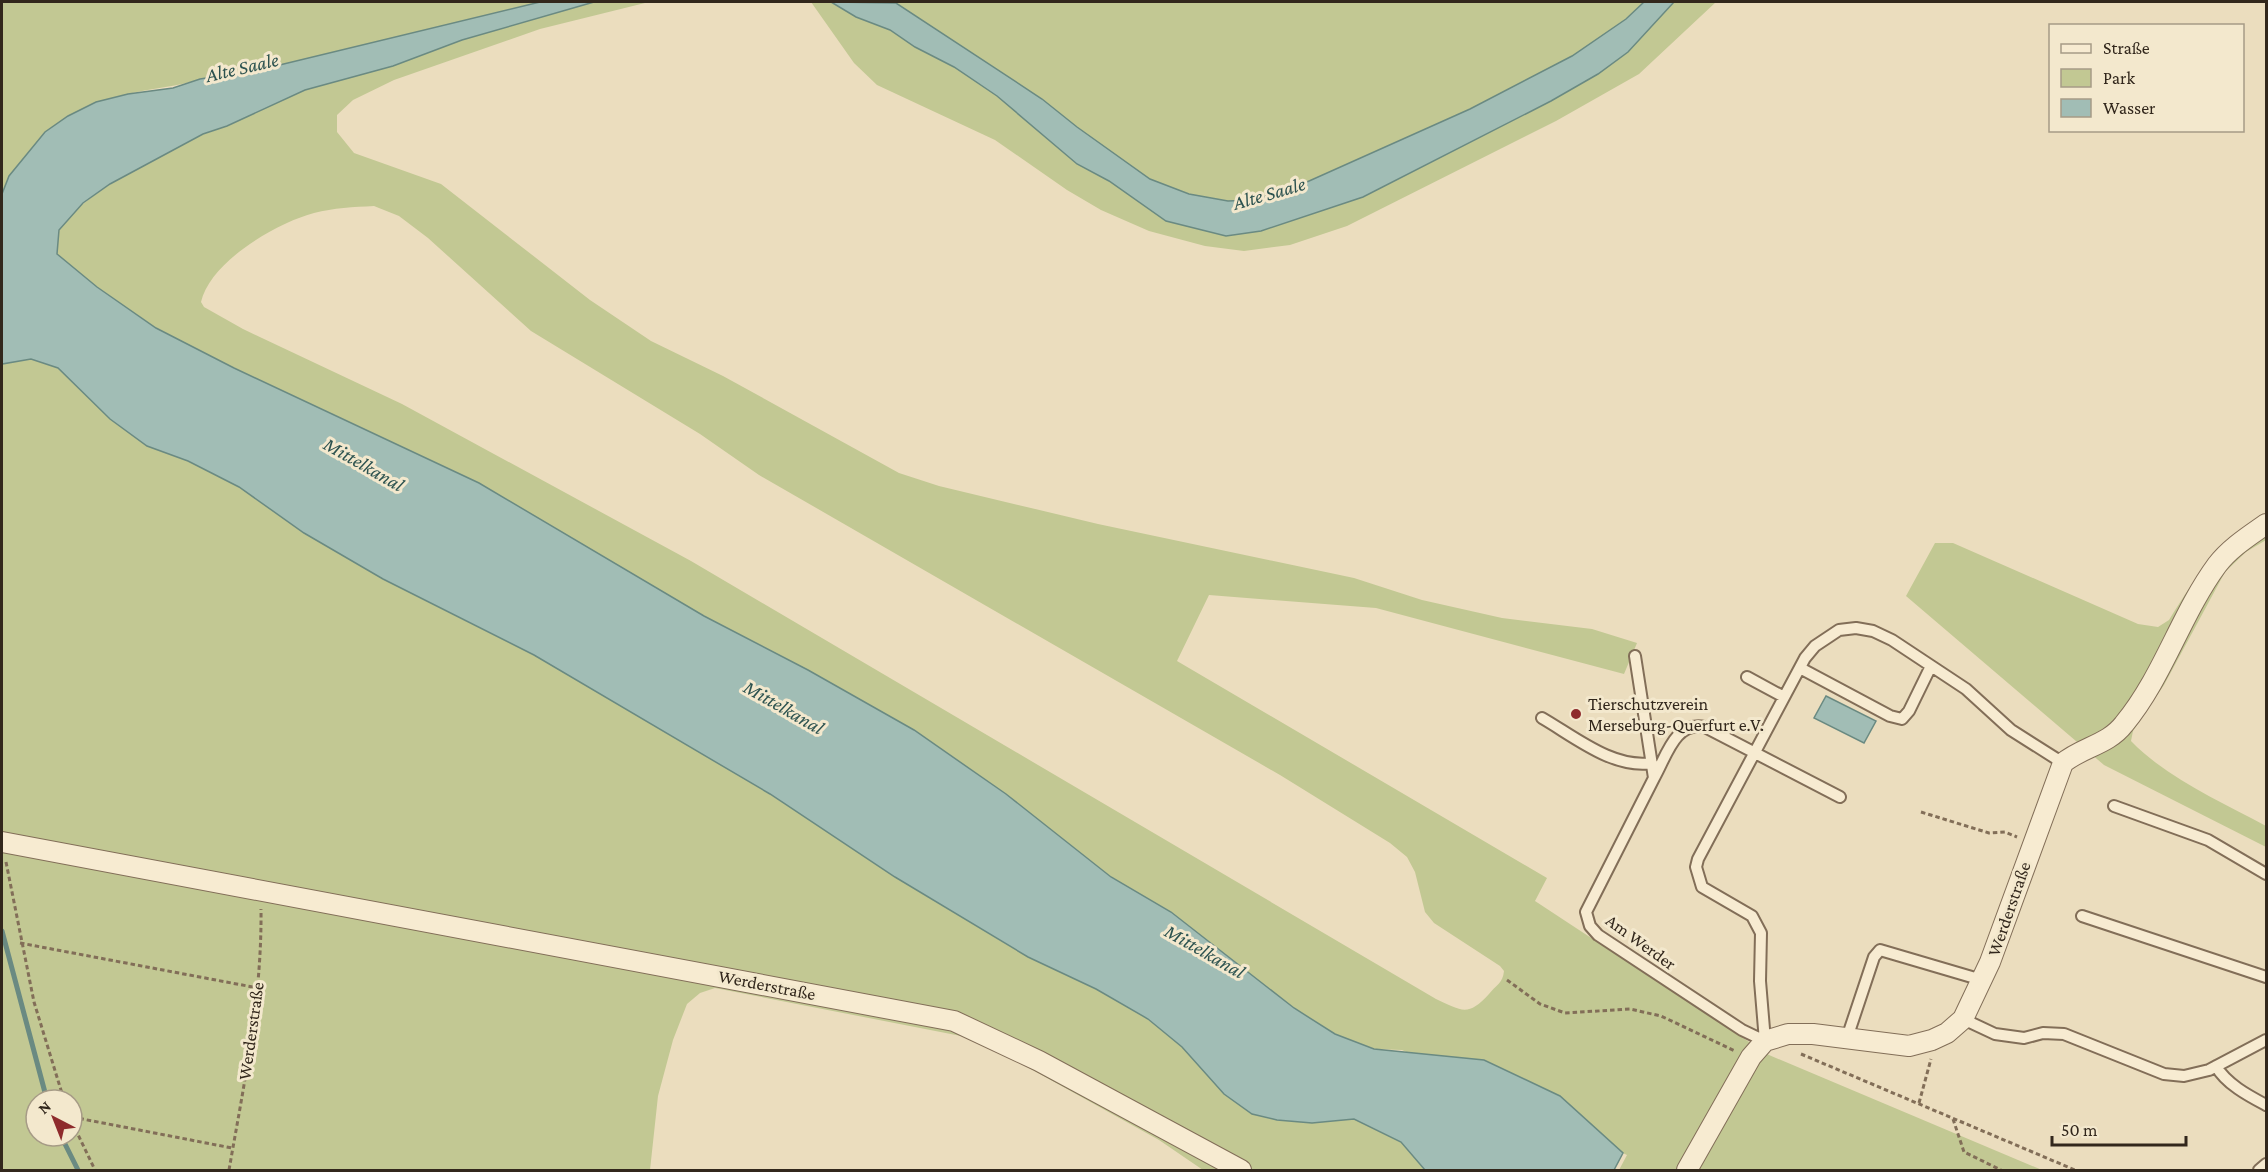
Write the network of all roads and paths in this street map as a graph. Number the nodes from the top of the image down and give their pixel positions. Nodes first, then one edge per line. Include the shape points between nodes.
1 (2266, 524) edge
2 (1635, 656) dead end
3 (1931, 666) junction
4 (1800, 668) junction
5 (1747, 677) dead end
6 (1784, 697) junction
7 (1542, 718) dead end
8 (1755, 752) junction
9 (1652, 763) junction
10 (2063, 763) junction
11 (1654, 778) junction
12 (1840, 797) dead end
13 (2114, 806) dead end
14 (1921, 812) dead end
15 (2, 842) edge
16 (2032, 842) junction
17 (2266, 874) edge
18 (261, 890) junction
19 (2082, 916) dead end
20 (20, 943) junction
21 (2266, 977) edge
22 (1507, 980) dead end
23 (1983, 980) junction
24 (258, 988) junction
25 (1962, 1019) junction
26 (1847, 1038) junction
27 (1932, 1040) junction
28 (2266, 1040) edge
29 (1765, 1041) junction
30 (1800, 1053) dead end
31 (1751, 1058) junction
32 (2216, 1066) junction
33 (60, 1088) edge
34 (1918, 1103) junction
35 (2266, 1105) edge
36 (1953, 1118) junction
37 (84, 1120) edge
38 (84, 1147) edge
39 (233, 1148) junction
40 (2266, 1164) edge
41 (95, 1170) edge
42 (229, 1170) edge
43 (1241, 1170) edge
44 (1687, 1170) edge
45 (2001, 1170) edge
46 (2075, 1170) edge
47 (2259, 1170) edge

1 - 10 street via 2218,564 2123,726 2098,746 2072,755
2 - 9 lane
3 - 4 lane via 1892,640 1856,628 1839,630 1815,646
3 - 4 lane via 1902,719
3 - 10 lane via 1966,689 2011,730
4 - 6 lane
5 - 6 lane
6 - 8 lane
7 - 9 lane via 1619,762
8 - 11 lane, Am Werder via 1705,726 1693,724 1677,736
8 - 12 lane
8 - 29 lane via 1696,867 1702,887 1752,916 1761,933
9 - 11 lane
10 - 16 street, Werderstraße
11 - 29 lane, Am Werder via 1586,912 1590,926 1665,980
13 - 17 lane via 2208,840
14 - 16 path
15 - 18 street, Werderstraße
15 - 20 path
16 - 23 street, Werderstraße
18 - 24 path, Werderstraße
18 - 43 street, Werderstraße via 954,1021 1039,1061
19 - 21 lane
20 - 24 path
20 - 33 path
22 - 31 path via 1540,1004 1565,1013 1630,1010 1661,1016
23 - 25 street, Werderstraße
23 - 26 lane via 1880,950 1874,957
24 - 39 path, Werderstraße
25 - 27 street, Werderstraße
25 - 32 lane via 1995,1034 2024,1038 2043,1033 2064,1034 2164,1074 2184,1076
26 - 27 street, Werderstraße via 1909,1046
26 - 29 street, Werderstraße via 1788,1034
27 - 34 path via 1932,1057
28 - 32 lane
29 - 31 street
30 - 34 path
31 - 44 street
32 - 35 lane via 2220,1074 2248,1096
34 - 36 path
36 - 45 path via 1964,1152
36 - 46 path
37 - 39 path
38 - 41 path
39 - 42 path, Werderstraße
40 - 47 lane

